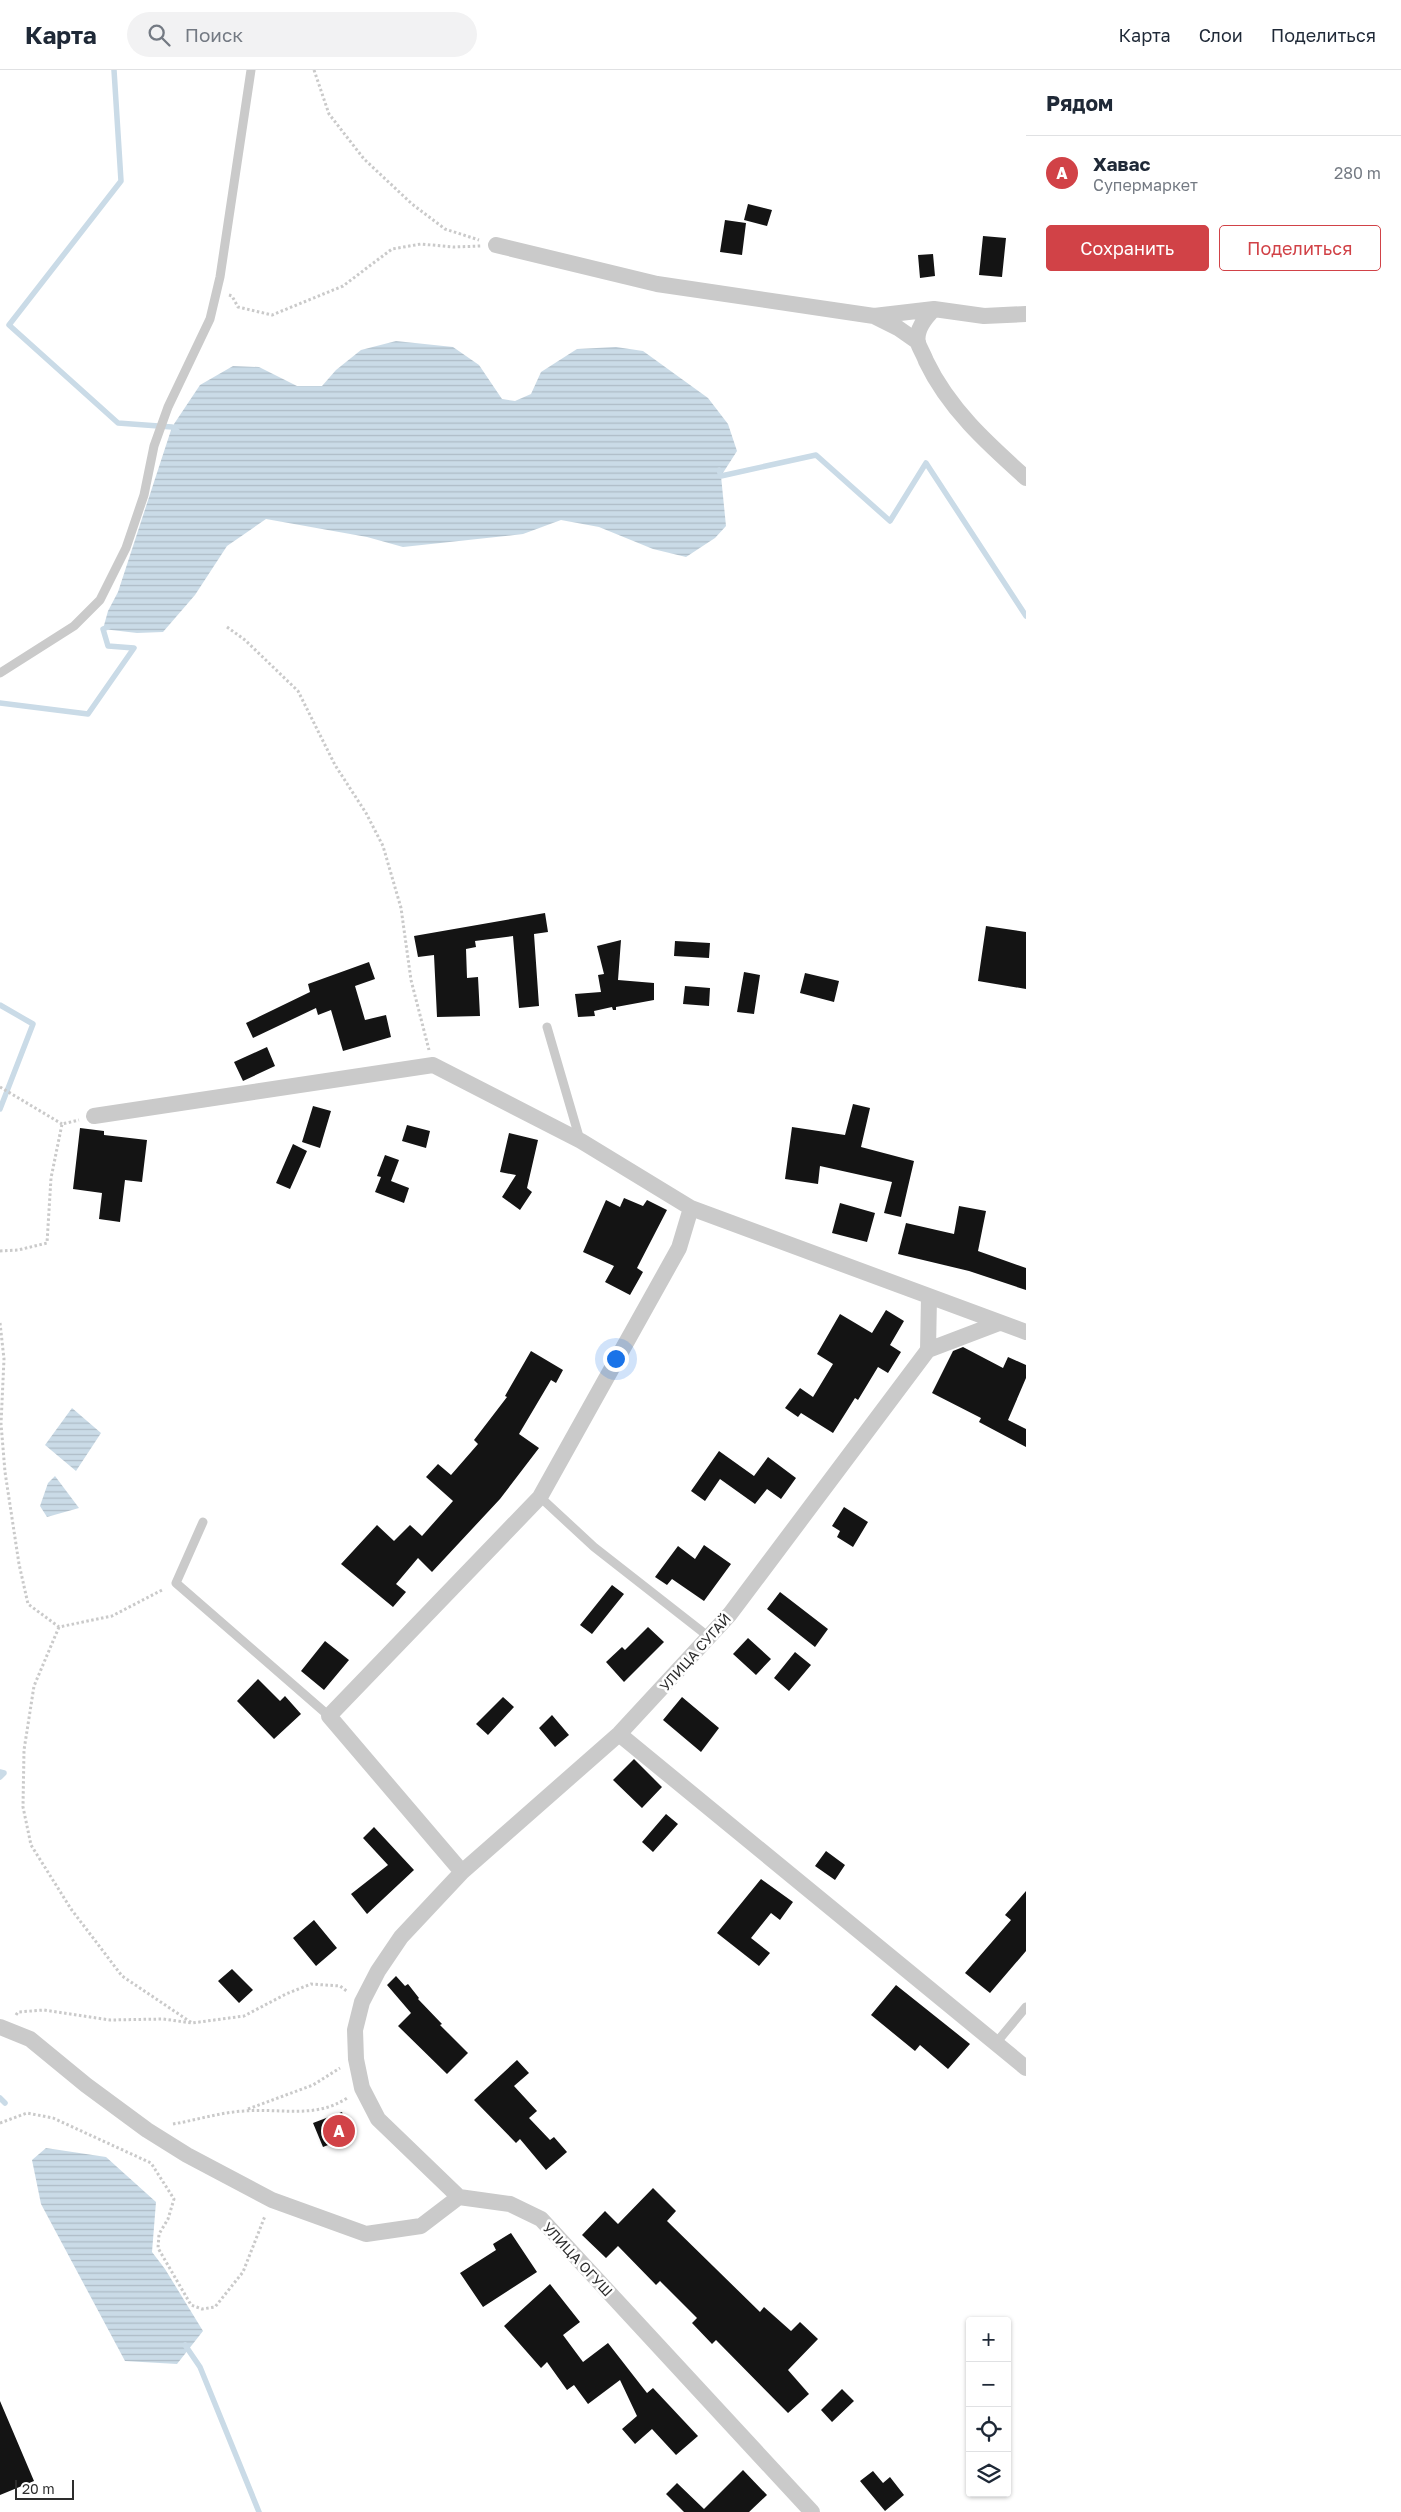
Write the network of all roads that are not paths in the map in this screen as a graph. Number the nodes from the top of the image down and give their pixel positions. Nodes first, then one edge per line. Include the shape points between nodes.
1 (251, 70) edge
2 (496, 245) road end
3 (934, 309) junction
4 (1026, 314) edge
5 (874, 316) junction
6 (918, 342) junction
7 (1026, 478) edge
8 (0, 673) edge
9 (547, 1027) dead end
10 (94, 1116) road end
11 (580, 1141) junction
12 (691, 1208) junction
13 (929, 1297) junction
14 (999, 1323) junction
15 (1026, 1332) edge
16 (928, 1350) junction
17 (540, 1497) junction
18 (203, 1522) dead end
19 (709, 1637) junction
20 (329, 1716) junction
21 (620, 1734) junction
22 (462, 1872) junction
23 (1026, 2007) edge
24 (2, 2028) edge
25 (996, 2043) junction
26 (1026, 2068) edge
27 (459, 2197) junction
28 (805, 2509) edge

1 - 8 lane via 210,319 168,407 126,548 100,600 74,626
2 - 5 street via 657,284
3 - 4 street via 984,316
3 - 5 street
3 - 6 street via 925,317
5 - 6 street
6 - 7 street via 935,379 954,408
9 - 11 lane
10 - 11 street via 432,1065
11 - 12 street
12 - 13 street
12 - 17 street via 679,1248
13 - 14 street
13 - 16 street
14 - 15 street
14 - 16 street
16 - 19 street, УЛИЦА СУГАЙ via 730,1614
17 - 19 lane via 594,1547
17 - 20 street
18 - 20 lane via 176,1583
19 - 21 street, УЛИЦА СУГАЙ
20 - 22 street
21 - 22 street, УЛИЦА СУГАЙ
21 - 25 street
22 - 27 street, УЛИЦА СУГАЙ via 401,1937 378,1971 362,2002 356,2030 356,2059 362,2088 378,2119
23 - 25 lane
24 - 27 street via 30,2040 147,2130 272,2200 366,2234 421,2226
25 - 26 street
27 - 28 street, УЛИЦА ОГУШ via 510,2204 541,2219

